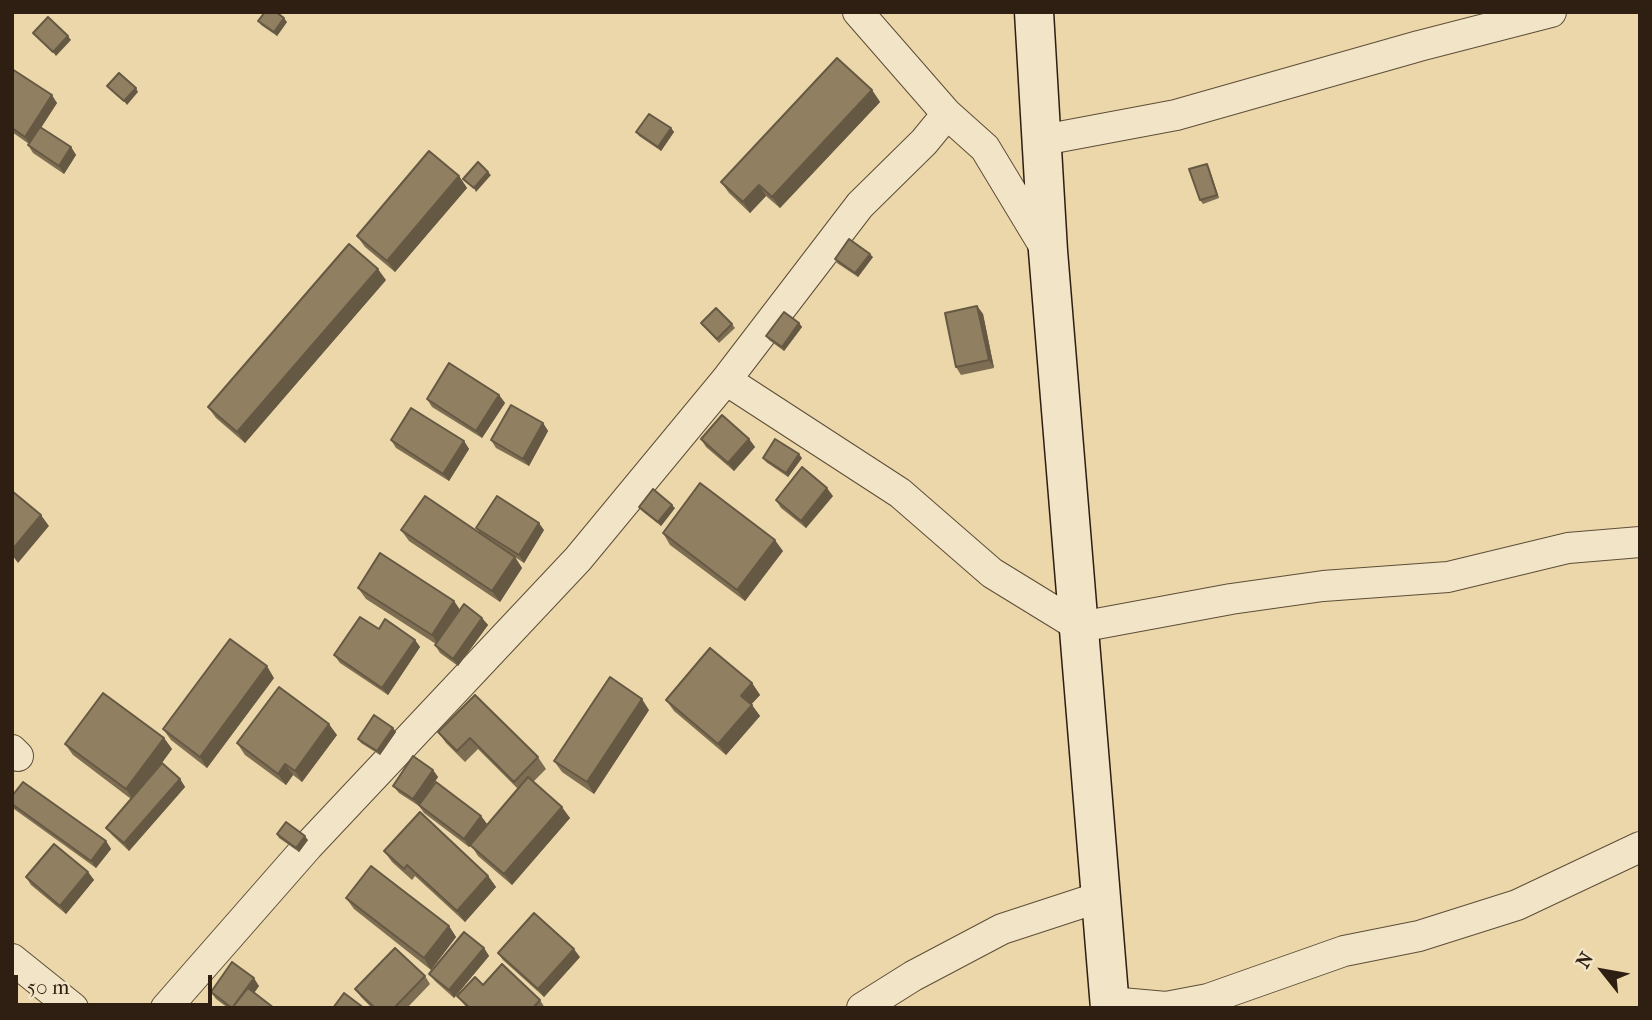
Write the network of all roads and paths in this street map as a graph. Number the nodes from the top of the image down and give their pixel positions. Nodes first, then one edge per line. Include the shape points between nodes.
1 (858, 12) edge
2 (1034, 12) edge
3 (1551, 12) edge
4 (947, 114) junction
5 (1043, 140) junction
6 (1048, 251) junction
7 (726, 380) junction
8 (1640, 542) edge
9 (1080, 627) junction
10 (1640, 847) edge
11 (1103, 896) junction
12 (12, 959) edge
13 (1110, 1005) edge
14 (73, 1008) edge
15 (166, 1008) edge
16 (862, 1008) edge

1 - 4 street
2 - 5 street
3 - 5 street via 1176,115
4 - 6 street via 985,148
4 - 7 street via 860,205
5 - 6 street
6 - 9 street
7 - 9 street via 900,493 992,573
7 - 15 street via 578,559 308,846
8 - 9 street via 1568,548 1448,577 1323,586
9 - 11 street
10 - 13 street via 1517,905 1419,936 1344,951 1208,999 1166,1007
11 - 13 street
11 - 16 street via 1002,929
12 - 14 street

